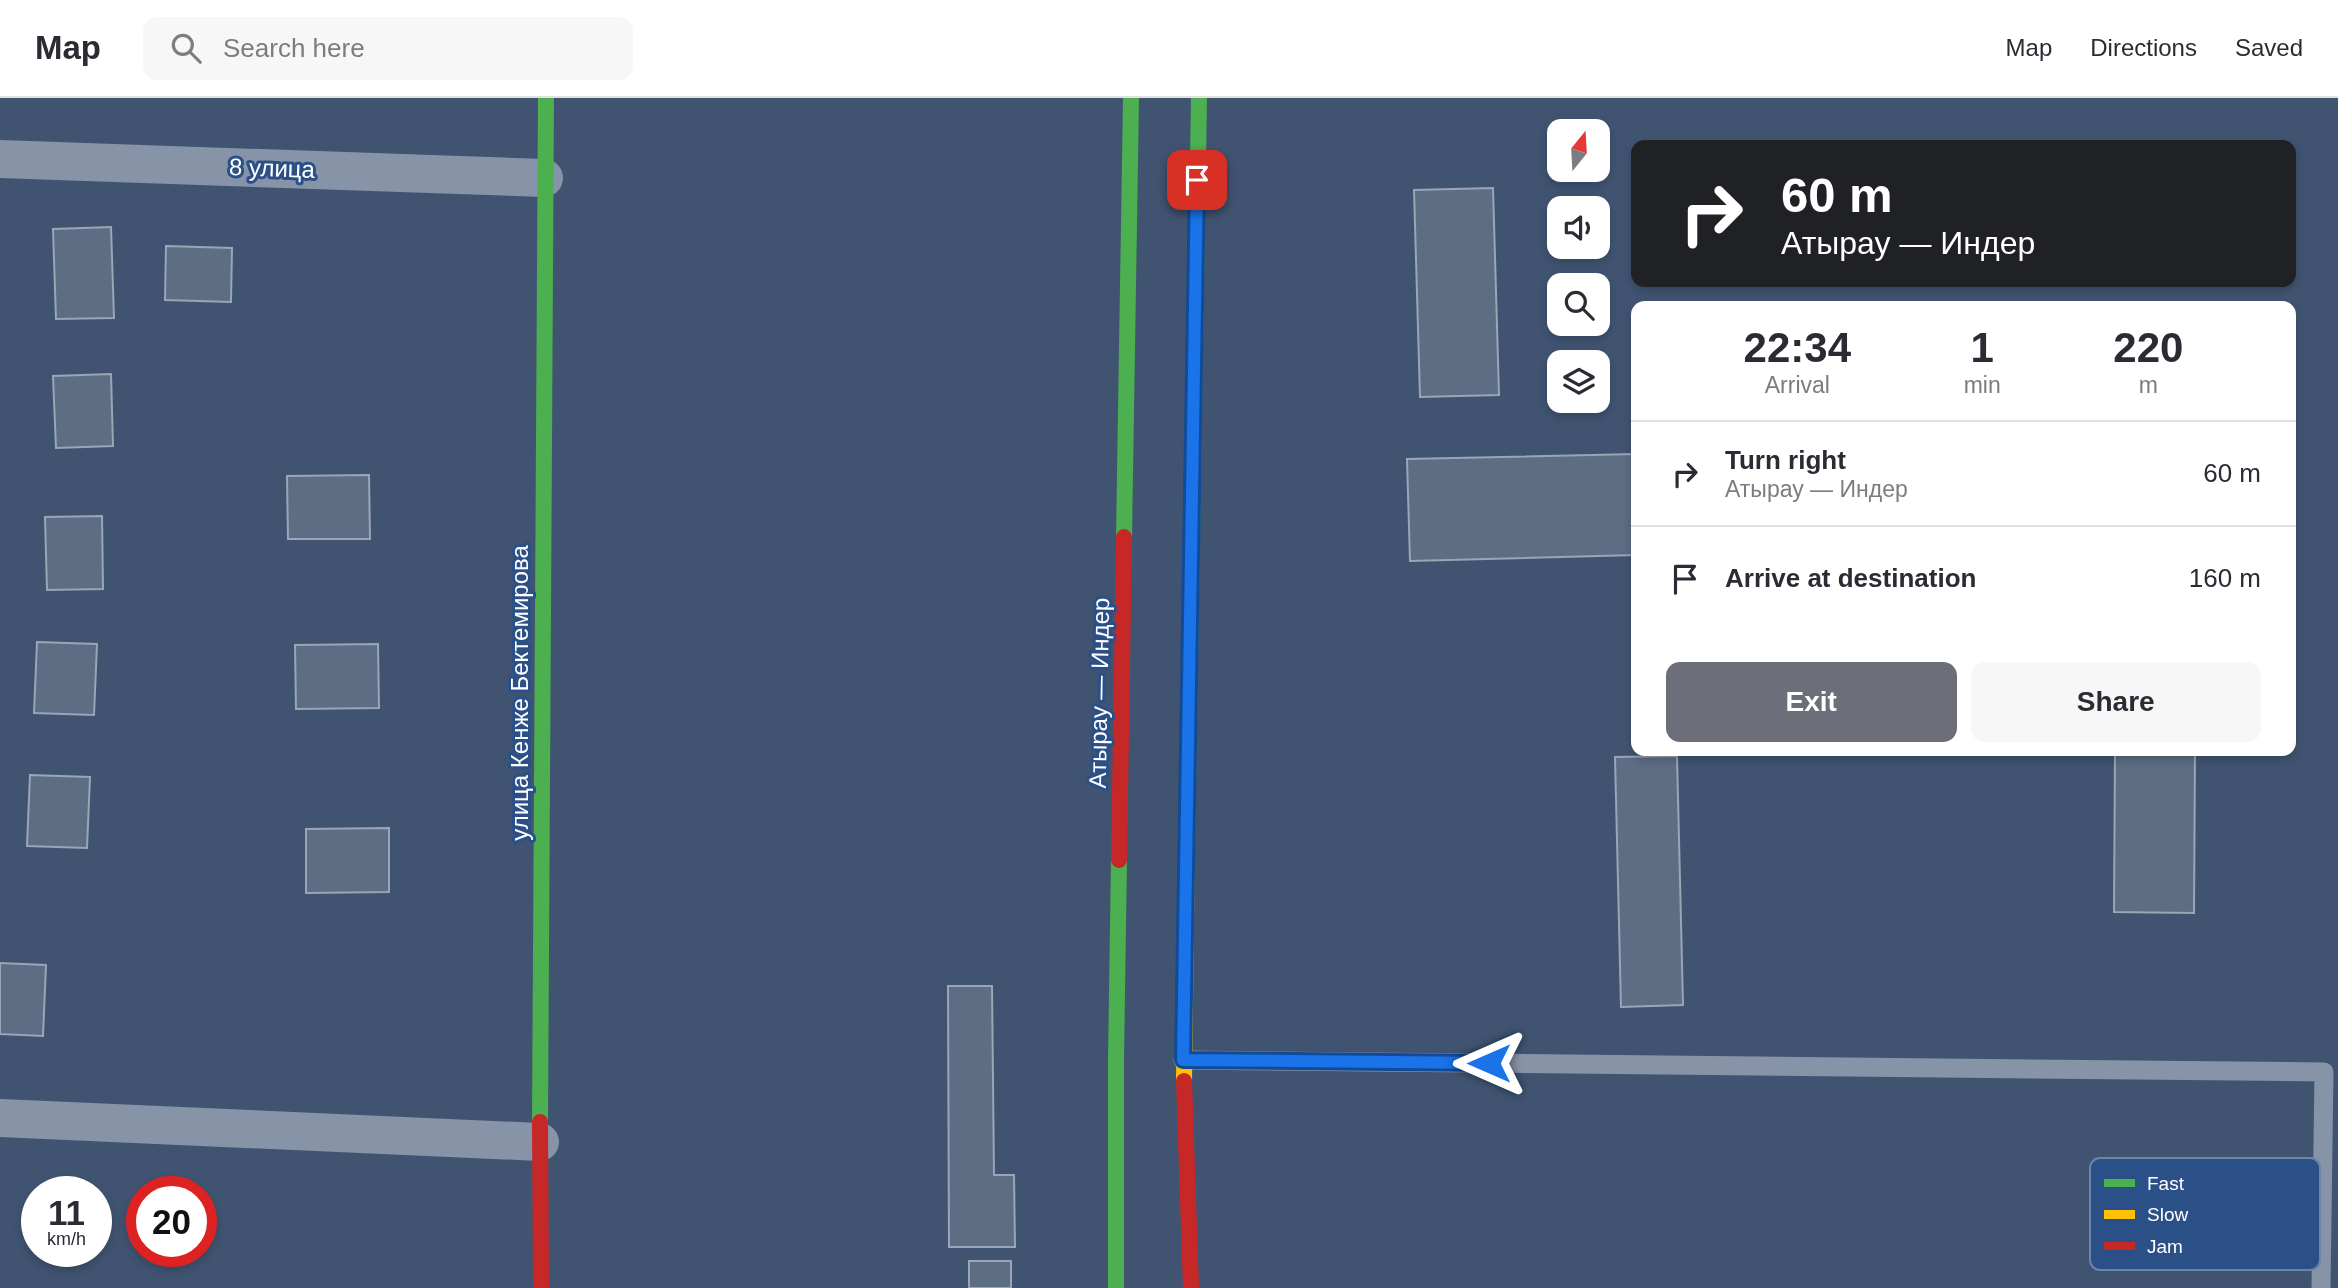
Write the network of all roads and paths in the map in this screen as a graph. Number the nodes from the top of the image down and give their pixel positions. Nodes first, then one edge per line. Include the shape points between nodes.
1 (546, 98) edge
2 (1131, 98) edge
3 (1199, 98) edge
4 (0, 159) edge
5 (544, 178) junction
6 (1183, 1060) junction
7 (0, 1118) edge
8 (540, 1142) junction
9 (541, 1288) edge
10 (1116, 1288) edge
11 (1191, 1288) edge
12 (2321, 1288) edge

1 - 5 main road, улица Кенже Бектемирова
2 - 10 main road, Атырау — Индер
3 - 6 main road
4 - 5 street, 8 улица
5 - 8 main road, улица Кенже Бектемирова
6 - 11 main road
6 - 12 lane via 2324,1072
7 - 8 street
8 - 9 main road, улица Кенже Бектемирова

